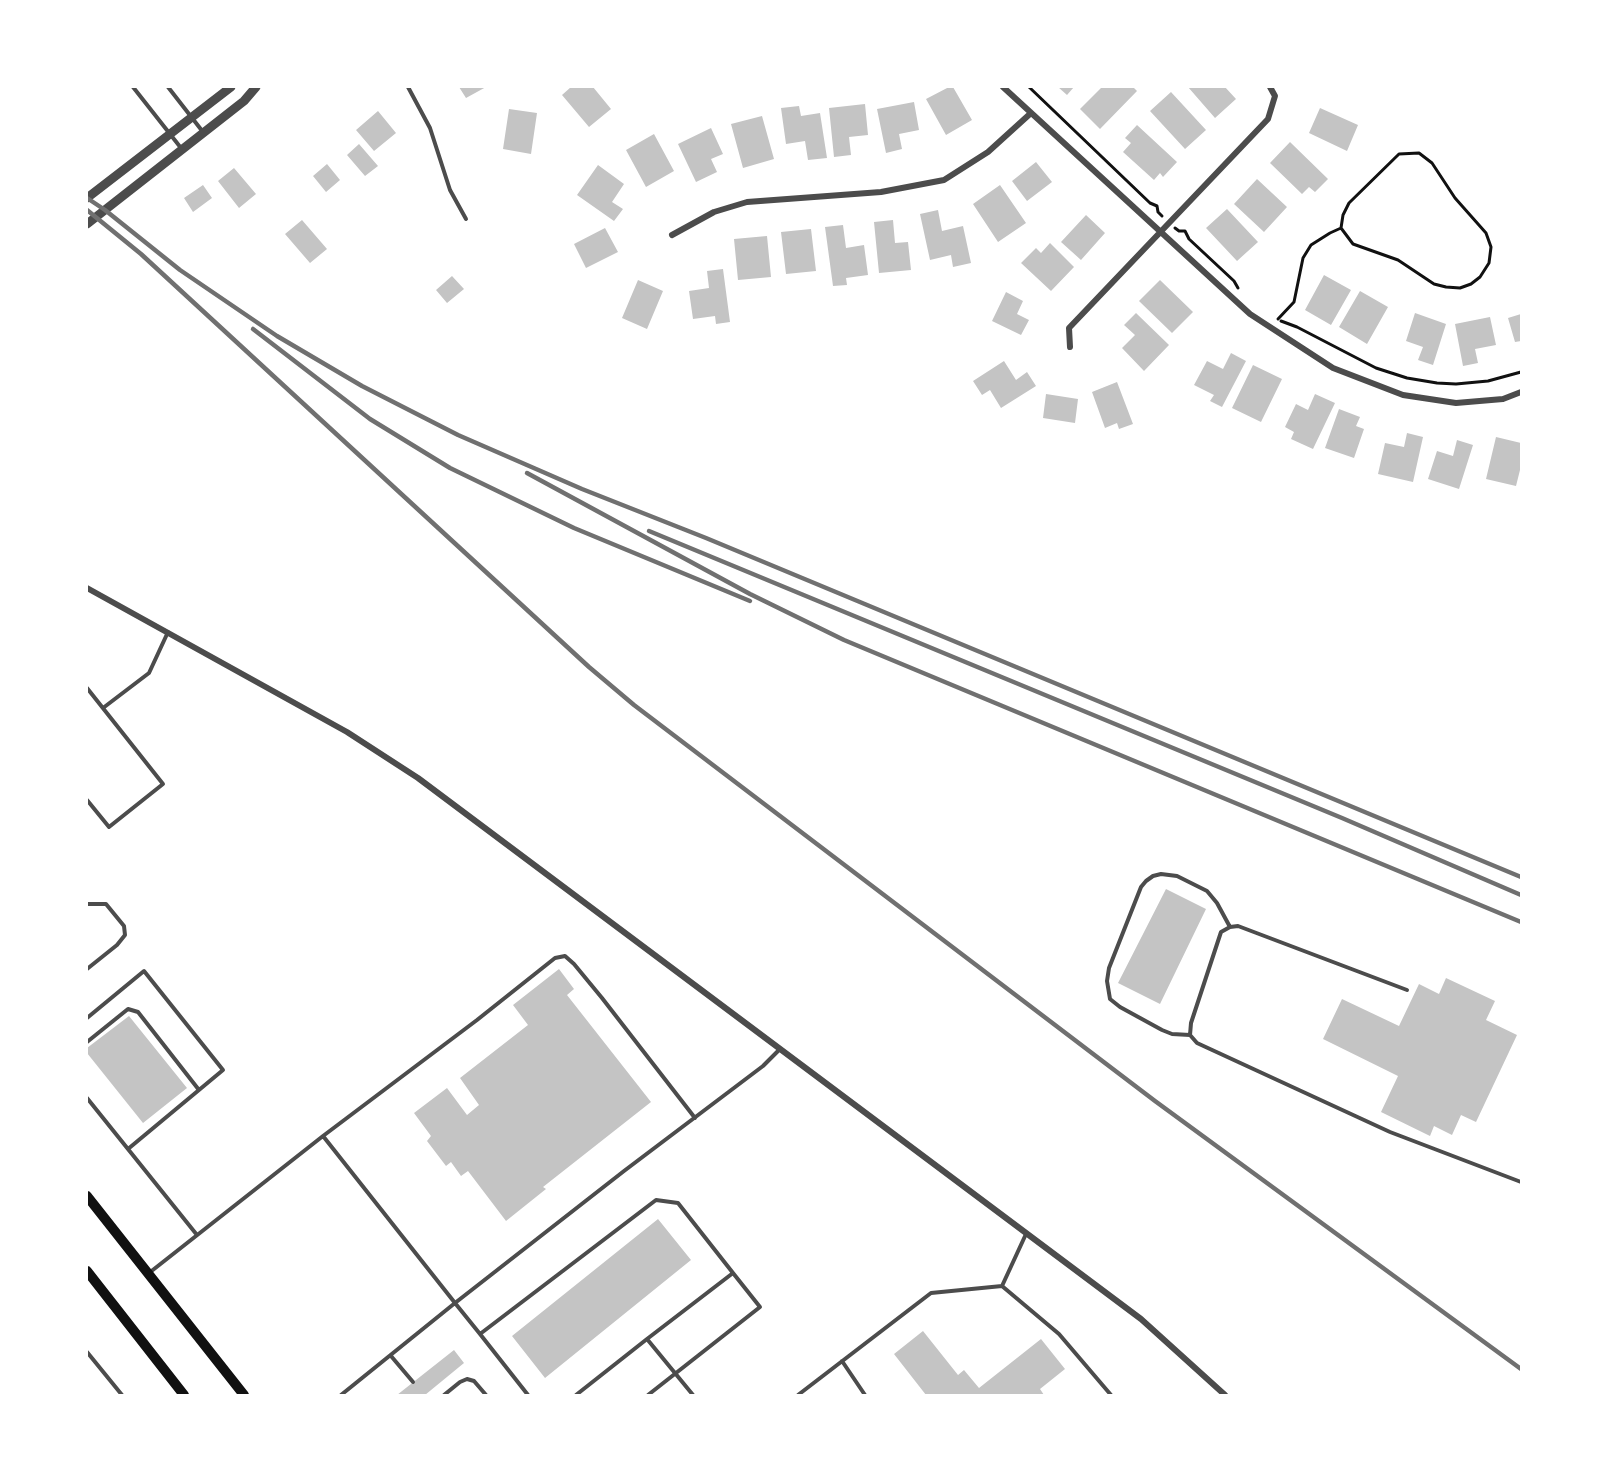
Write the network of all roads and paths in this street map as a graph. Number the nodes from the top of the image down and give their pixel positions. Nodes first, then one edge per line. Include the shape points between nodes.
1 (133, 87) edge
2 (168, 87) edge
3 (231, 87) edge
4 (256, 87) edge
5 (408, 87) edge
6 (1003, 87) edge
7 (1029, 87) edge
8 (1270, 87) edge
9 (1031, 112) junction
10 (192, 117) junction
11 (204, 133) junction
12 (170, 134) junction
13 (182, 150) junction
14 (87, 198) edge
15 (466, 219) dead end
16 (1168, 223) junction
17 (87, 224) edge
18 (1341, 228) junction
19 (1160, 231) junction
20 (672, 235) dead end
21 (1242, 293) dead end
22 (1273, 316) dead end
23 (1278, 319) junction
24 (1070, 347) dead end
25 (1521, 372) edge
26 (1521, 392) edge
27 (87, 588) edge
28 (168, 632) junction
29 (87, 688) edge
30 (103, 708) junction
31 (87, 800) edge
32 (87, 904) edge
33 (1230, 927) junction
34 (87, 969) edge
35 (1407, 990) dead end
36 (87, 1018) edge
37 (1190, 1035) junction
38 (87, 1042) edge
39 (780, 1050) junction
40 (199, 1090) junction
41 (87, 1098) edge
42 (695, 1118) junction
43 (323, 1136) junction
44 (128, 1149) junction
45 (1521, 1182) edge
46 (87, 1196) edge
47 (1026, 1234) junction
48 (197, 1235) junction
49 (87, 1271) edge
50 (148, 1273) junction
51 (733, 1274) junction
52 (1002, 1286) junction
53 (455, 1303) junction
54 (480, 1334) junction
55 (647, 1339) junction
56 (87, 1352) edge
57 (391, 1356) junction
58 (842, 1361) junction
59 (675, 1372) junction
60 (414, 1382) dead end
61 (122, 1395) edge
62 (184, 1395) edge
63 (244, 1395) edge
64 (341, 1395) edge
65 (444, 1395) edge
66 (486, 1395) edge
67 (528, 1395) edge
68 (576, 1395) edge
69 (648, 1395) edge
70 (693, 1395) edge
71 (798, 1395) edge
72 (865, 1395) edge
73 (1111, 1395) edge
74 (1225, 1395) edge

1 - 12 lane
2 - 10 lane
3 - 10 street
4 - 11 street
5 - 15 lane via 430,128 450,190
6 - 9 street
7 - 16 path via 1157,206
8 - 16 street via 1275,96 1268,119
9 - 19 street
9 - 20 street via 988,152 944,180 881,192 747,202 714,212
10 - 11 lane
10 - 12 street
11 - 13 street
12 - 13 lane
12 - 14 street
13 - 17 street
16 - 19 street
16 - 21 path via 1185,231
18 - 18 path via 1349,204 1394,157 1399,153 1419,153 1432,163 1455,198 1486,233 1491,247 1480,277 1460,288 1446,287 1434,284 1398,260 1353,244
18 - 23 path via 1311,245 1303,258 1294,302
19 - 24 street via 1069,328
19 - 26 street via 1250,314 1333,368 1403,395 1456,403 1503,399
22 - 23 path
23 - 25 path via 1376,368 1407,378 1456,384
27 - 28 street
28 - 30 lane via 149,673
28 - 39 street via 347,732 418,778
29 - 30 lane
30 - 31 lane via 163,784 109,827
32 - 34 lane via 106,904 124,926 125,935
33 - 35 lane via 1238,926
33 - 37 lane via 1221,932
33 - 37 lane via 1207,891 1177,876 1153,876 1141,887 1109,968 1110,999 1162,1030
36 - 40 lane via 144,972 223,1070
37 - 45 lane via 1197,1042 1390,1132
38 - 40 lane via 128,1009 138,1012
39 - 42 lane
39 - 47 street
40 - 44 lane
41 - 44 lane
42 - 43 lane via 565,956 555,958
42 - 53 lane
43 - 48 lane
43 - 53 lane
44 - 48 lane
46 - 50 main road
47 - 52 lane
47 - 74 street via 1140,1319
48 - 50 lane
49 - 62 main road
50 - 63 main road
51 - 54 lane via 678,1203 656,1200
51 - 55 lane
51 - 59 lane via 760,1306
52 - 58 lane via 931,1293
52 - 73 lane via 1059,1334
53 - 54 lane
53 - 57 lane
54 - 67 lane
55 - 59 lane
55 - 68 lane
56 - 61 lane
57 - 60 lane
57 - 64 lane
58 - 71 lane
58 - 72 lane
59 - 69 lane
59 - 70 lane
65 - 66 lane via 467,1379

